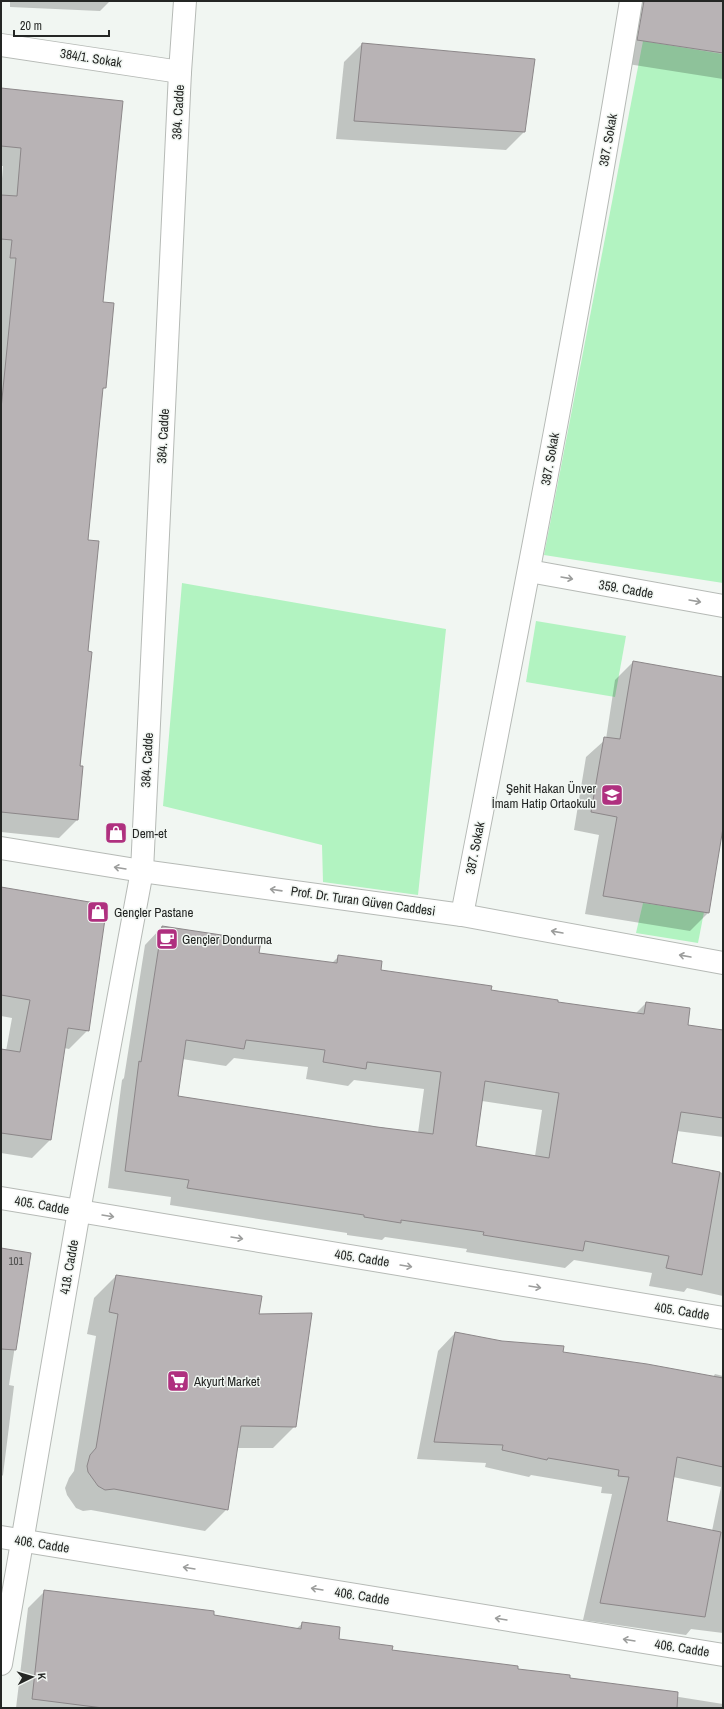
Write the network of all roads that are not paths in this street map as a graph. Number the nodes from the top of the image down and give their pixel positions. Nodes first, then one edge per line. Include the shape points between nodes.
1 (186, 1) edge
2 (631, 1) edge
3 (1, 44) edge
4 (180, 72) junction
5 (529, 571) junction
6 (723, 606) edge
7 (1, 848) edge
8 (142, 871) junction
9 (462, 915) junction
10 (723, 963) edge
11 (1, 1198) edge
12 (79, 1211) junction
13 (723, 1318) edge
14 (11, 1539) edge
15 (723, 1655) edge
16 (1, 1664) edge

1 - 4 street, 384. Cadde
2 - 5 street, 387. Sokak
3 - 4 street, 384/1. Sokak
4 - 8 street, 384. Cadde
5 -> 6 street, 359. Cadde
5 - 9 street, 387. Sokak
8 -> 7 street, Prof. Dr. Turan Güven Caddesi
9 -> 8 street, Prof. Dr. Turan Güven Caddesi
8 - 12 street, 418. Cadde
10 -> 9 street, Prof. Dr. Turan Güven Caddesi
11 - 12 street, 405. Cadde
12 -> 13 street, 405. Cadde
12 - 14 street, 418. Cadde
15 -> 14 street, 406. Cadde
14 - 16 street, 418. Cadde

